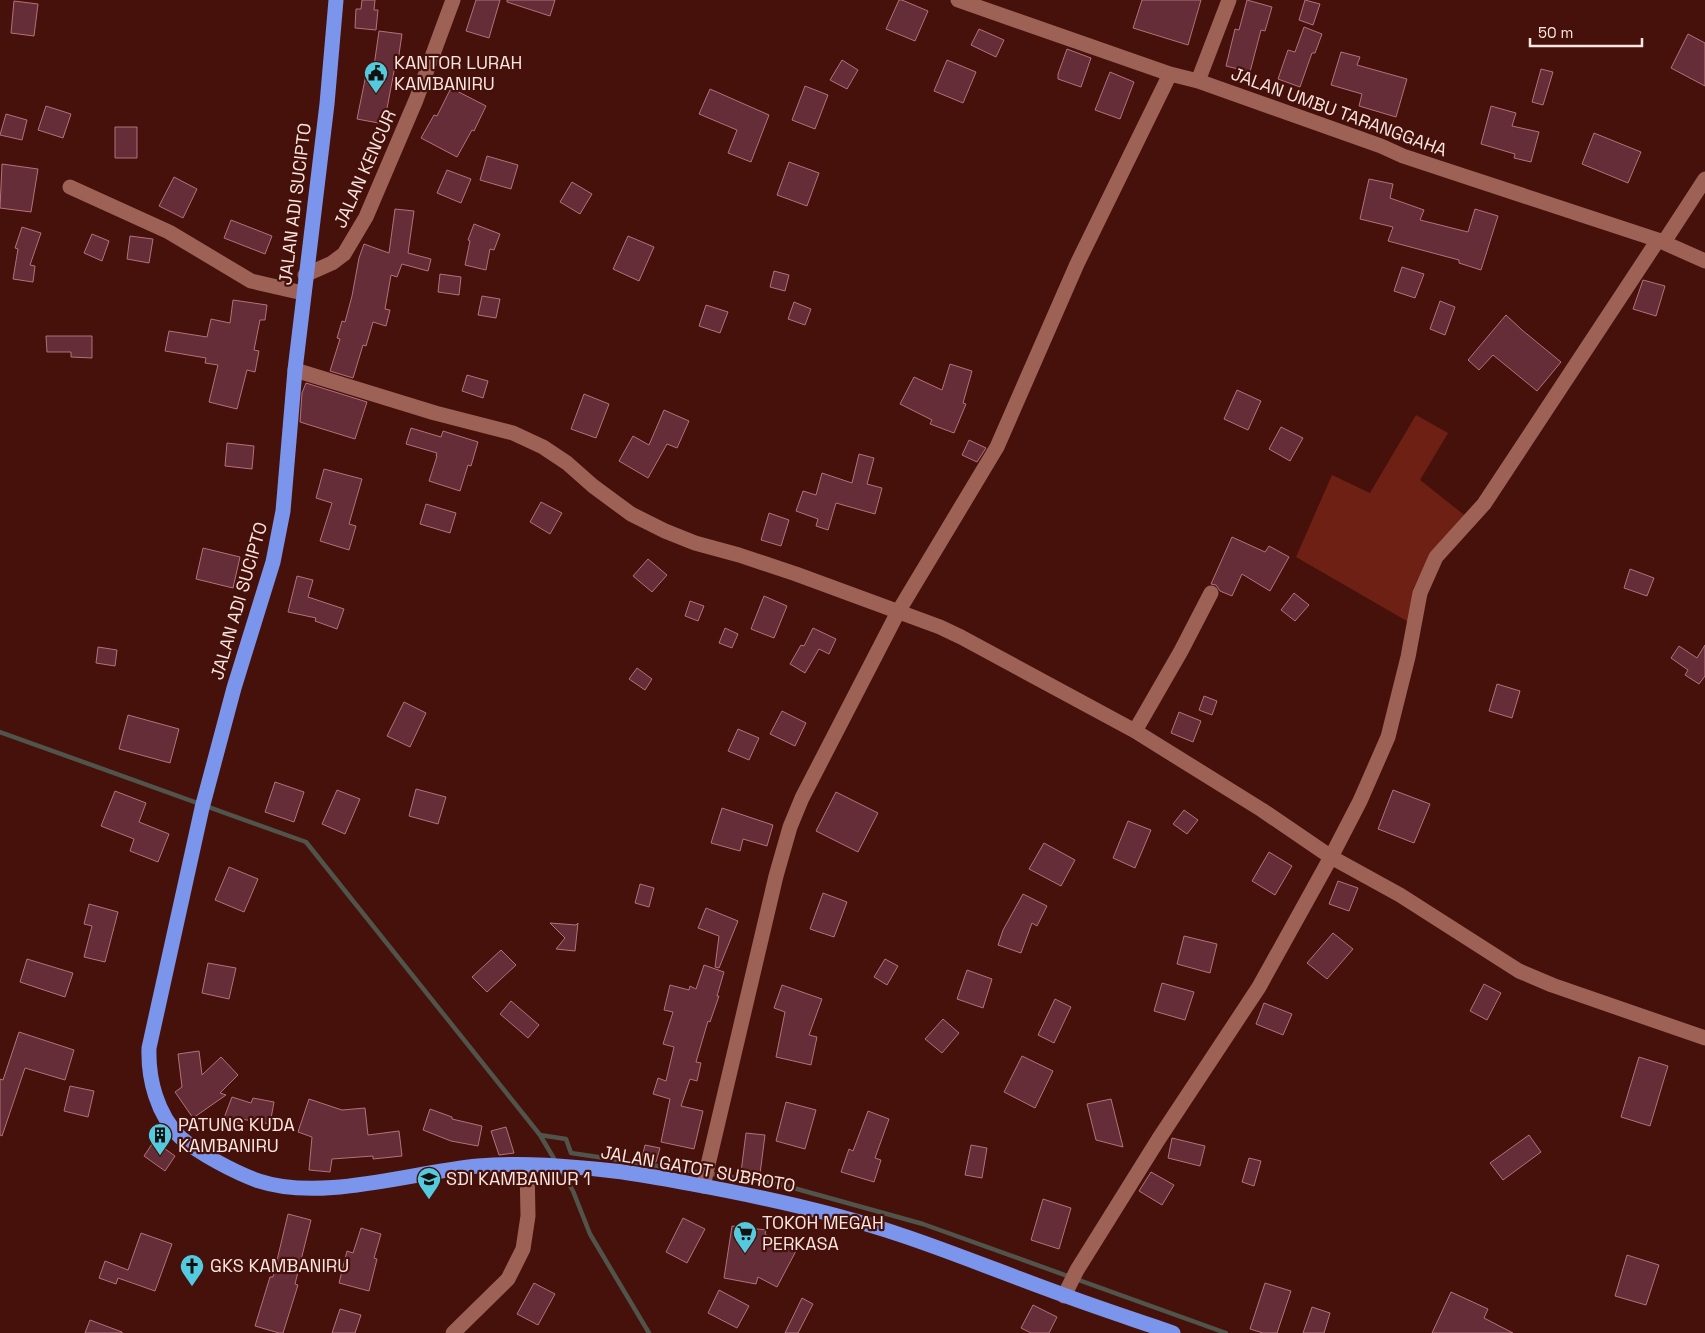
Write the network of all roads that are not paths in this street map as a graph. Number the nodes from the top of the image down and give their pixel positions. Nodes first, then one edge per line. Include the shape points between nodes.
1 (336, 0) edge
2 (453, 0) edge
3 (958, 0) edge
4 (1229, 0) edge
5 (1170, 74) junction
6 (1198, 81) junction
7 (1705, 179) edge
8 (70, 187) dead end
9 (1661, 241) junction
10 (1705, 261) edge
11 (305, 275) junction
12 (303, 293) junction
13 (295, 370) junction
14 (1211, 593) dead end
15 (898, 612) junction
16 (1135, 731) junction
17 (1331, 857) junction
18 (1705, 1038) edge
19 (180, 1137) joint
20 (533, 1165) junction
21 (704, 1177) junction
22 (1067, 1290) junction
23 (453, 1333) edge
24 (1174, 1333) edge

1 - 11 highway, JALAN ADI SUCIPTO via 327,104
2 - 11 street, JALAN KENCUR via 416,100 366,217 344,254
3 - 5 street, JALAN UMBU TARANGGAHA
4 - 6 street
5 - 6 street, JALAN UMBU TARANGGAHA
5 - 15 street via 1077,264 997,446
6 - 9 street, JALAN UMBU TARANGGAHA via 1403,156
7 - 9 street
8 - 12 street via 169,232 251,281
9 - 10 street, JALAN UMBU TARANGGAHA
9 - 17 street via 1484,504 1436,557 1420,593 1388,737
11 - 12 highway, JALAN ADI SUCIPTO
12 - 13 highway, JALAN ADI SUCIPTO
13 - 15 street via 512,433 559,457 631,514 665,531
13 - 19 highway, JALAN ADI SUCIPTO via 283,510 273,562 208,784 149,1048 149,1069 156,1098
14 - 16 street
15 - 16 street via 961,637
15 - 21 street via 790,827
16 - 17 street
17 - 18 street via 1519,971
17 - 22 street via 1259,987 1158,1140
19 - 20 highway, JALAN GATOT SUBROTO via 228,1168 261,1182 294,1188 350,1186 480,1166
20 - 21 highway, JALAN GATOT SUBROTO
20 - 23 street via 523,1249 508,1279
21 - 22 highway, JALAN GATOT SUBROTO via 883,1229
22 - 24 highway, JALAN GATOT SUBROTO

